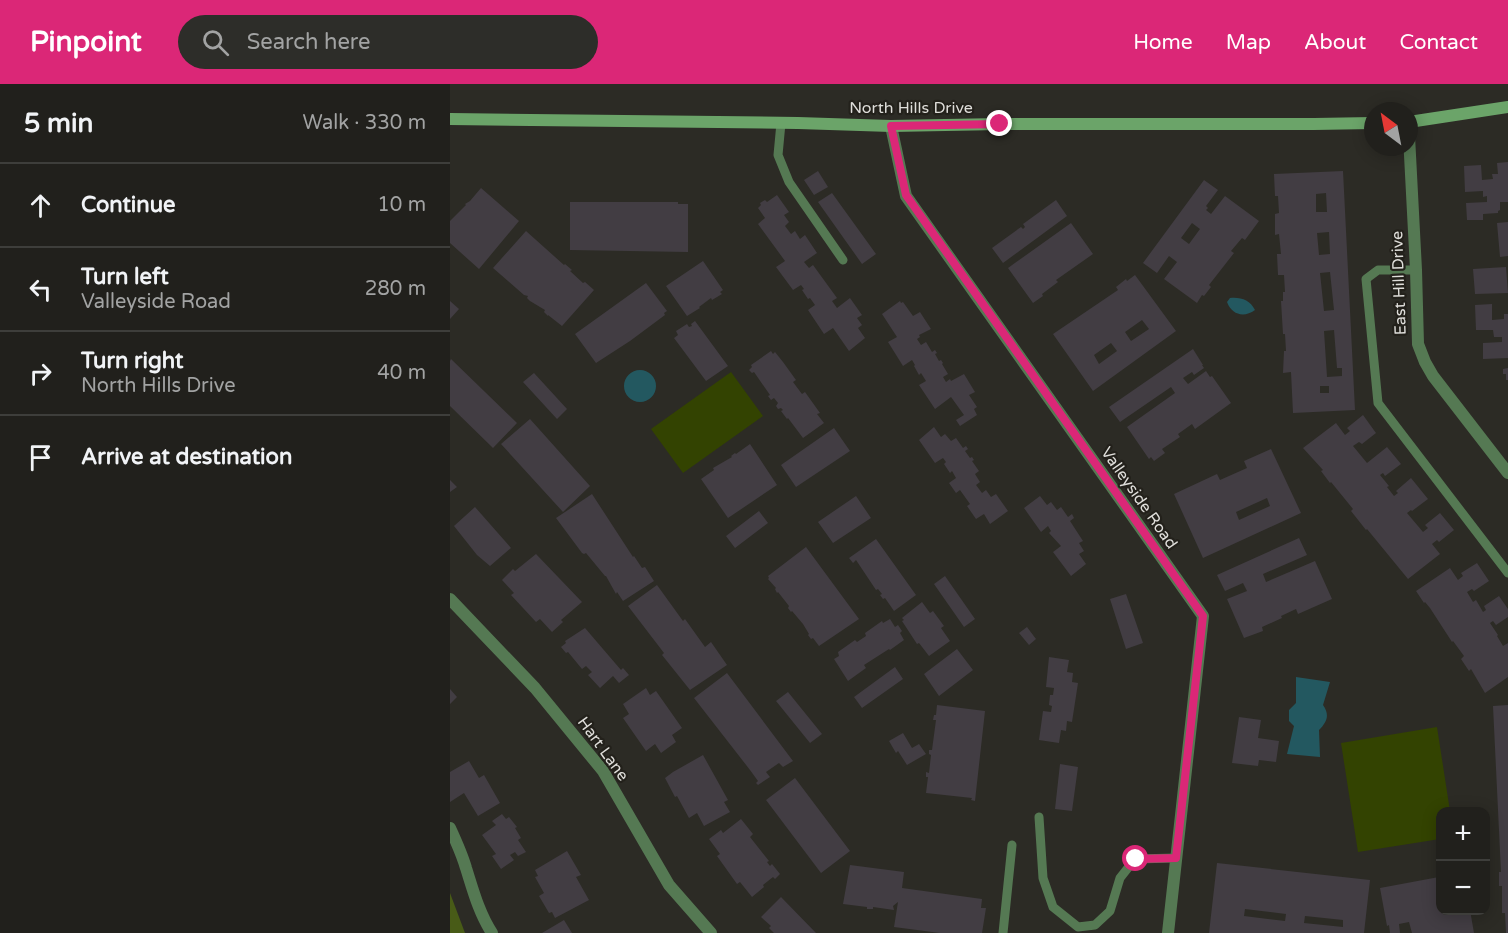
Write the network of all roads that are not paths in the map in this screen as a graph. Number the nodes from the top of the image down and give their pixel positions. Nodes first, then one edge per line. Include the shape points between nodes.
1 (1508, 107) edge
2 (450, 119) edge
3 (1418, 121) edge
4 (781, 123) junction
5 (1364, 123) edge
6 (891, 126) junction
7 (1410, 156) edge
8 (843, 260) dead end
9 (1416, 270) junction
10 (1508, 473) edge
11 (1508, 573) edge
12 (450, 599) edge
13 (1039, 817) dead end
14 (450, 828) edge
15 (1012, 845) dead end
16 (1176, 858) junction
17 (492, 933) edge
18 (711, 933) edge
19 (1003, 933) edge
20 (1168, 933) edge

1 - 3 street
2 - 4 street, North Hills Drive
4 - 6 street, North Hills Drive
4 - 8 lane via 778,155 789,182
5 - 6 street, North Hills Drive
6 - 16 street, Valleyside Road via 906,195 1203,616
7 - 9 street, East Hill Drive
9 - 10 street, East Hill Drive via 1418,344 1425,362
9 - 11 lane via 1378,270 1366,279 1377,403
12 - 18 street, Hart Lane via 535,688 603,771 669,885
13 - 16 lane via 1043,878 1053,907 1078,927 1095,925 1110,911 1120,878 1136,859
14 - 17 street
15 - 19 lane
16 - 20 street, Valleyside Road

